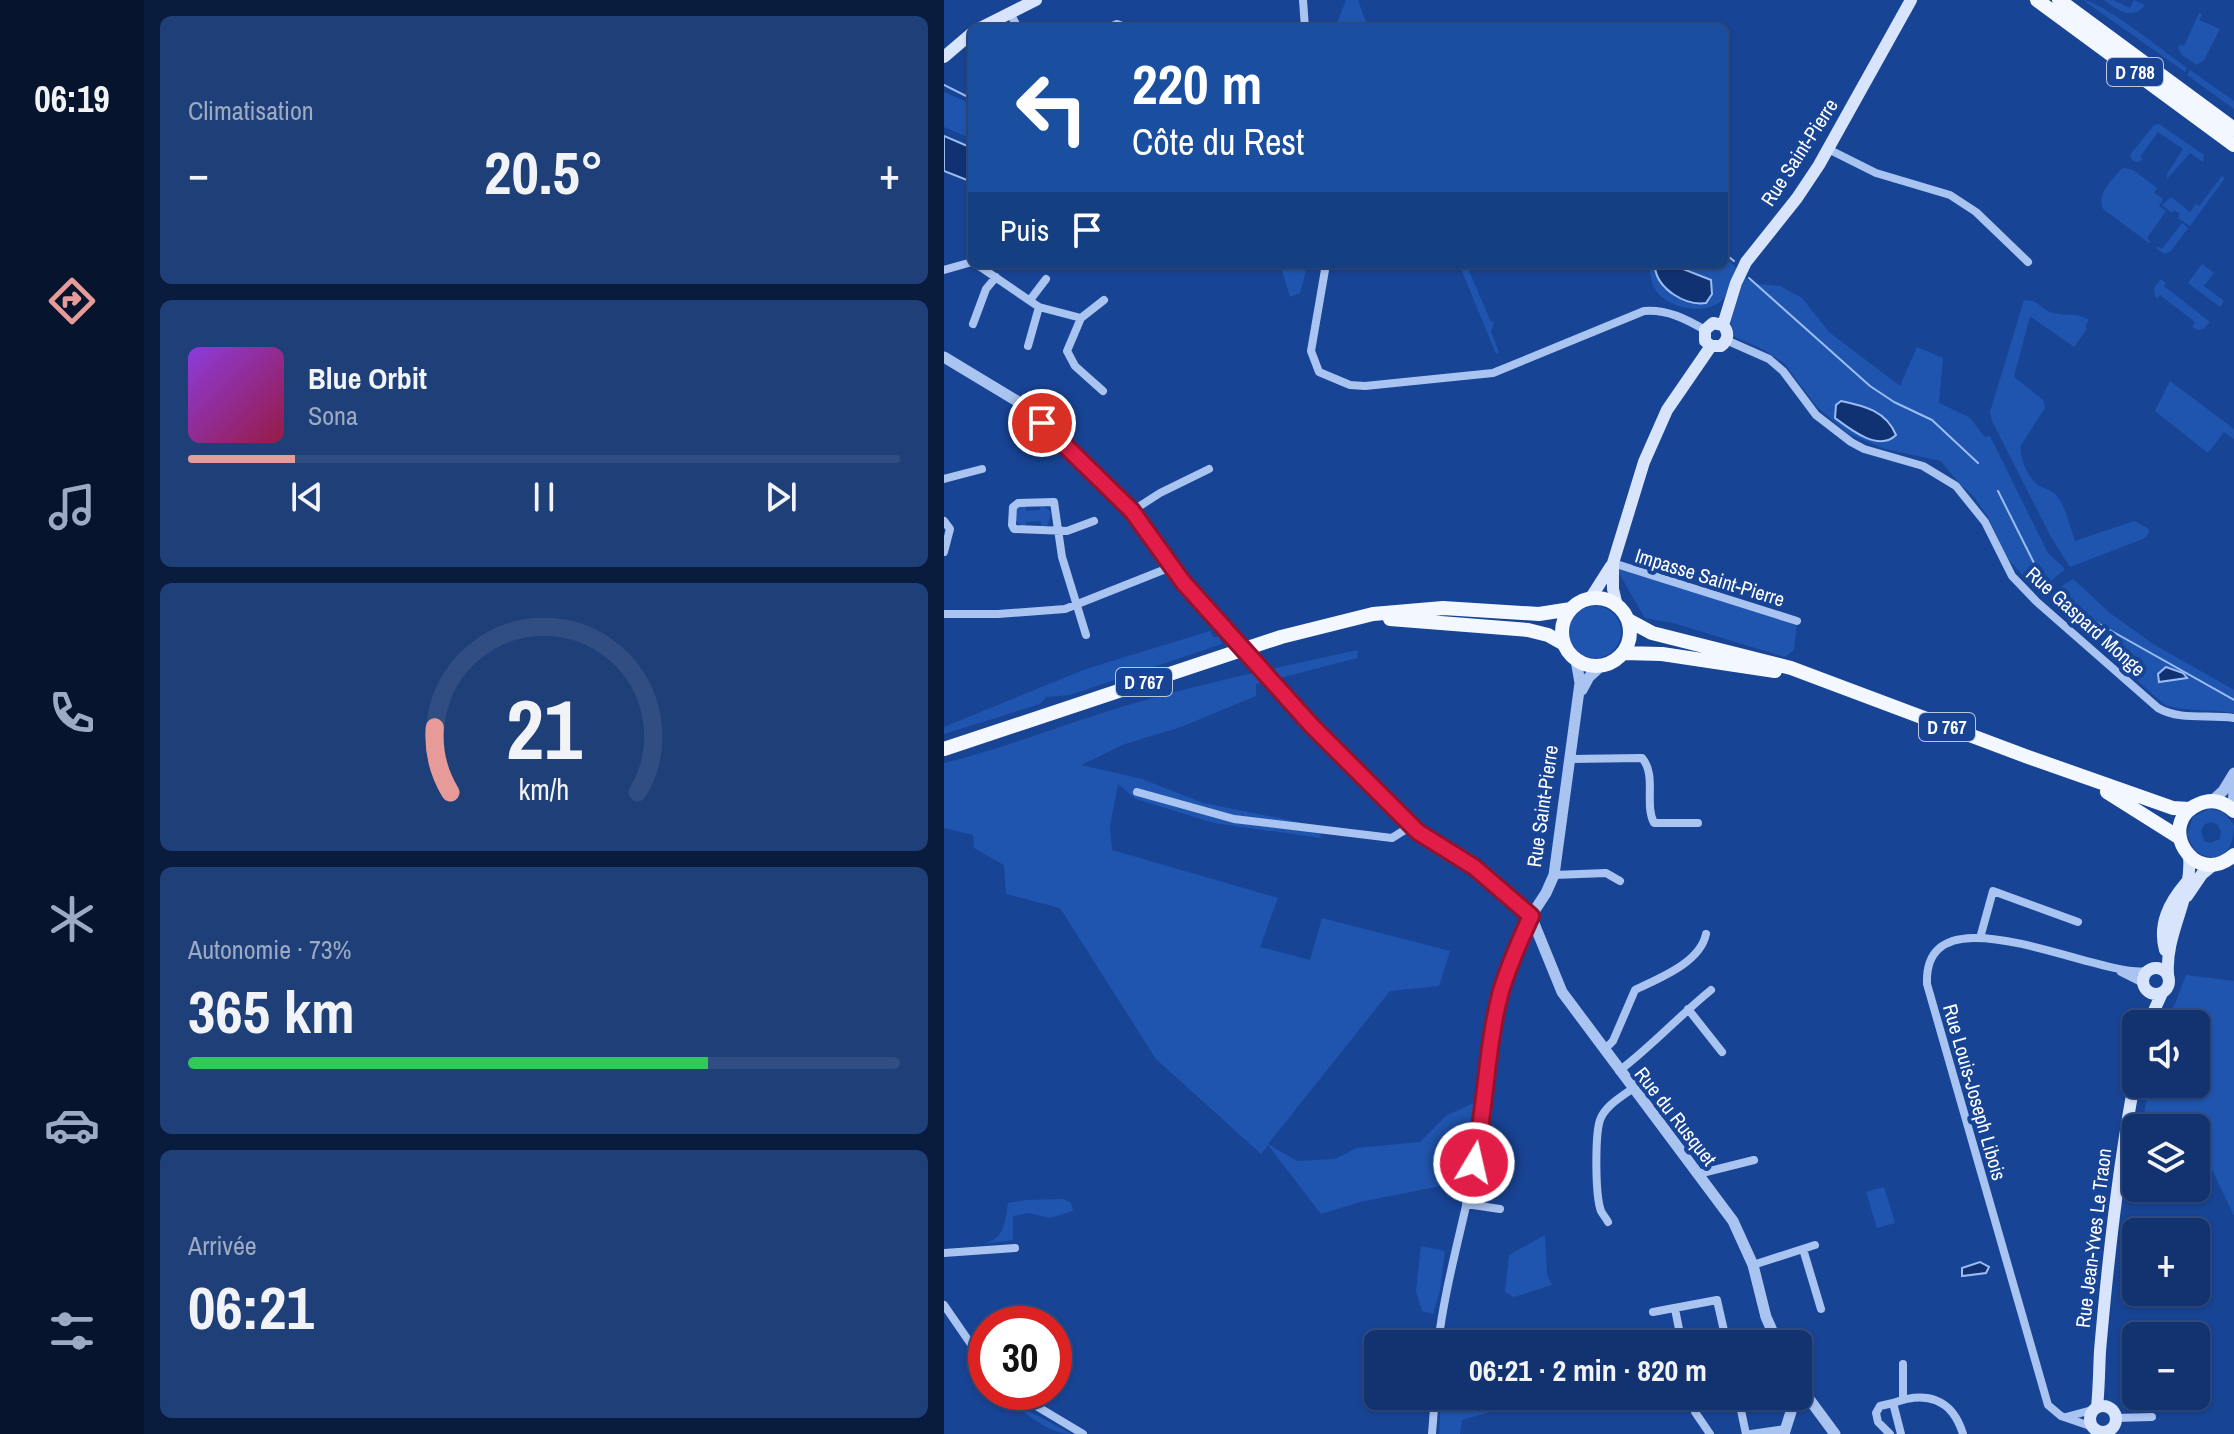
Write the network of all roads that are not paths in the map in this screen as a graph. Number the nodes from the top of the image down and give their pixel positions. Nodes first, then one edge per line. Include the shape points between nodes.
1 (1036, 0) edge
2 (1303, 0) edge
3 (1911, 0) edge
4 (2037, 0) edge
5 (2059, 0) edge
6 (1010, 13) junction
7 (988, 24) edge
8 (1016, 24) edge
9 (1305, 24) edge
10 (968, 36) edge
11 (944, 57) edge
12 (2234, 129) edge
13 (2234, 145) edge
14 (1828, 149) junction
15 (2028, 262) dead end
16 (968, 264) edge
17 (982, 268) edge
18 (1325, 268) edge
19 (944, 270) edge
20 (996, 277) junction
21 (1046, 279) dead end
22 (1030, 300) junction
23 (1104, 300) dead end
24 (1039, 307) junction
25 (1081, 318) junction
26 (973, 324) dead end
27 (1723, 325) junction
28 (1705, 330) junction
29 (1726, 340) junction
30 (1028, 346) dead end
31 (1711, 346) junction
32 (944, 357) edge
33 (1103, 391) dead end
34 (982, 469) dead end
35 (1209, 469) dead end
36 (944, 479) edge
37 (1132, 511) junction
38 (944, 521) edge
39 (1094, 521) dead end
40 (1059, 529) junction
41 (944, 552) edge
42 (1613, 563) junction
43 (1171, 567) junction
44 (1590, 599) junction
45 (1077, 605) junction
46 (1617, 606) junction
47 (1571, 609) junction
48 (944, 614) edge
49 (1628, 620) junction
50 (1346, 621) junction
51 (1797, 621) dead end
52 (1086, 635) dead end
53 (1564, 644) junction
54 (1623, 653) junction
55 (1576, 660) junction
56 (1602, 665) junction
57 (1814, 678) junction
58 (1578, 697) junction
59 (2232, 719) edge
60 (944, 749) edge
61 (1569, 759) junction
62 (2234, 773) edge
63 (2079, 776) junction
64 (2234, 789) edge
65 (1137, 792) dead end
66 (2212, 801) junction
67 (2190, 809) junction
68 (2234, 810) edge
69 (1698, 823) dead end
70 (1411, 826) junction
71 (2180, 838) junction
72 (2189, 856) junction
73 (2234, 856) edge
74 (2213, 865) junction
75 (1554, 875) junction
76 (1620, 881) dead end
77 (2188, 881) junction
78 (2183, 902) junction
79 (1531, 916) junction
80 (2078, 922) dead end
81 (1706, 934) dead end
82 (1980, 938) junction
83 (2168, 946) junction
84 (2168, 974) junction
85 (2151, 982) junction
86 (1711, 990) dead end
87 (1688, 1009) junction
88 (2149, 1010) edge
89 (1604, 1050) junction
90 (1722, 1052) dead end
91 (1619, 1071) junction
92 (1632, 1089) junction
93 (2132, 1098) edge
94 (1754, 1160) dead end
95 (1698, 1174) junction
96 (1466, 1204) junction
97 (1500, 1209) dead end
98 (1608, 1222) dead end
99 (1815, 1245) dead end
100 (1015, 1248) dead end
101 (1803, 1249) junction
102 (944, 1253) edge
103 (1753, 1265) junction
104 (944, 1305) edge
105 (1675, 1309) junction
106 (1821, 1309) dead end
107 (1653, 1312) dead end
108 (1440, 1330) edge
109 (1679, 1330) edge
110 (1724, 1330) edge
111 (1772, 1330) edge
112 (968, 1340) edge
113 (1903, 1364) dead end
114 (1903, 1399) junction
115 (1893, 1403) junction
116 (1812, 1406) edge
117 (1043, 1410) edge
118 (1434, 1410) edge
119 (1695, 1410) edge
120 (1742, 1410) edge
121 (1791, 1410) edge
122 (1798, 1410) edge
123 (1789, 1417) junction
124 (2152, 1417) dead end
125 (2065, 1418) junction
126 (2102, 1422) edge
127 (1785, 1432) edge
128 (1083, 1434) edge
129 (1432, 1434) edge
130 (1710, 1434) edge
131 (1749, 1434) edge
132 (1835, 1434) edge
133 (1890, 1434) edge
134 (1901, 1434) edge
135 (1963, 1434) edge

1 - 6 main road
2 - 9 street
3 - 14 main road, Rue Saint-Pierre
4 - 13 main road, D 788
5 - 12 main road, D 788
6 - 7 main road
6 - 8 street
10 - 11 main road
14 - 15 street via 1876,173 1950,195 1976,212
14 - 27 main road, Rue Saint-Pierre via 1746,262
16 - 19 street
17 - 20 street
18 - 28 street via 1311,351 1319,372 1350,385 1493,373 1649,310 1689,320
20 - 22 street
20 - 26 street
21 - 22 street
22 - 24 street
23 - 25 street
24 - 25 street
24 - 30 street
25 - 33 street via 1067,351 1075,366
27 - 28 main road via 1713,323
27 - 29 main road
28 - 31 main road
29 - 31 main road
29 - 59 street, Rue Gaspard Monge via 1769,359 1816,415 1851,442 1923,466 1956,486 1985,522 2012,576 2158,708 2176,715
31 - 42 main road via 1658,429
32 - 37 street via 1017,401
34 - 36 street
35 - 37 street
37 - 43 street
38 - 41 street via 950,529
39 - 40 street
40 - 40 street via 1014,529 1013,507 1054,502
40 - 45 street
42 - 44 main road
42 - 46 main road
42 - 51 street, Impasse Saint-Pierre
43 - 45 street
43 - 70 street, bridge via 1270,681
44 - 46 main road
44 - 47 main road
45 - 48 street
45 - 52 street
46 - 49 main road
47 - 50 main road, D 767 via 1539,614 1421,609
47 - 53 main road via 1563,626
49 - 54 main road via 1630,637
49 - 57 main road, D 767 via 1652,633
50 - 53 main road, D 767 via 1485,625 1538,632
50 - 60 main road, D 767 via 1281,637
53 - 55 main road
54 - 56 main road
54 - 57 main road, D 767
55 - 56 main road
55 - 58 street, Rue Saint-Pierre
56 - 58 street, Rue Saint-Pierre
57 - 63 main road, D 767
58 - 61 street, Rue Saint-Pierre
61 - 69 street via 1642,758 1648,768 1654,823
61 - 75 street, Rue Saint-Pierre
62 - 66 street
63 - 67 main road, D 767
63 - 71 main road, D 767
64 - 68 street
65 - 70 street via 1247,820 1392,838
66 - 67 main road
66 - 68 main road
67 - 71 main road via 2181,822
70 - 79 street via 1474,867
71 - 72 main road
72 - 74 main road
72 - 77 main road
73 - 74 main road
74 - 78 main road
75 - 76 street via 1606,873
75 - 79 street, Rue Saint-Pierre
77 - 78 main road
77 - 83 main road via 2164,921
78 - 83 main road
79 - 89 street, Rue du Rusquet via 1562,992
79 - 96 street via 1501,992
80 - 82 street via 1993,891
81 - 89 street via 1704,945 1674,971 1635,990
82 - 85 street, Rue Louis-Joseph Libois via 2035,947
82 - 125 street, Rue Louis-Joseph Libois via 1961,937 1939,947 1927,966 1927,984 2048,1405
83 - 84 main road
83 - 85 main road
84 - 85 main road
84 - 85 main road via 2169,985
85 - 88 main road
86 - 87 street
87 - 90 street
87 - 91 street
89 - 91 street, Rue du Rusquet
91 - 92 street, Rue du Rusquet
92 - 95 street, Rue du Rusquet
92 - 98 street via 1600,1119 1598,1193
93 - 126 main road, Rue Jean-Yves Le Traon via 2099,1369
94 - 95 street
95 - 103 street, Rue du Rusquet via 1733,1221
96 - 97 street
96 - 108 street
99 - 101 street
100 - 102 street
101 - 103 street
101 - 106 street
103 - 111 street, Rue du Rusquet
104 - 112 street
105 - 107 street
105 - 109 street
105 - 110 street via 1717,1300
113 - 114 street
114 - 115 street
114 - 135 street via 1942,1402
115 - 133 street via 1880,1406 1876,1413
115 - 134 street
116 - 132 street
117 - 128 street
118 - 129 street
119 - 130 street
120 - 131 street
121 - 123 street
122 - 123 street
123 - 127 street
124 - 126 street
125 - 126 street
125 - 126 street
127 - 131 street

